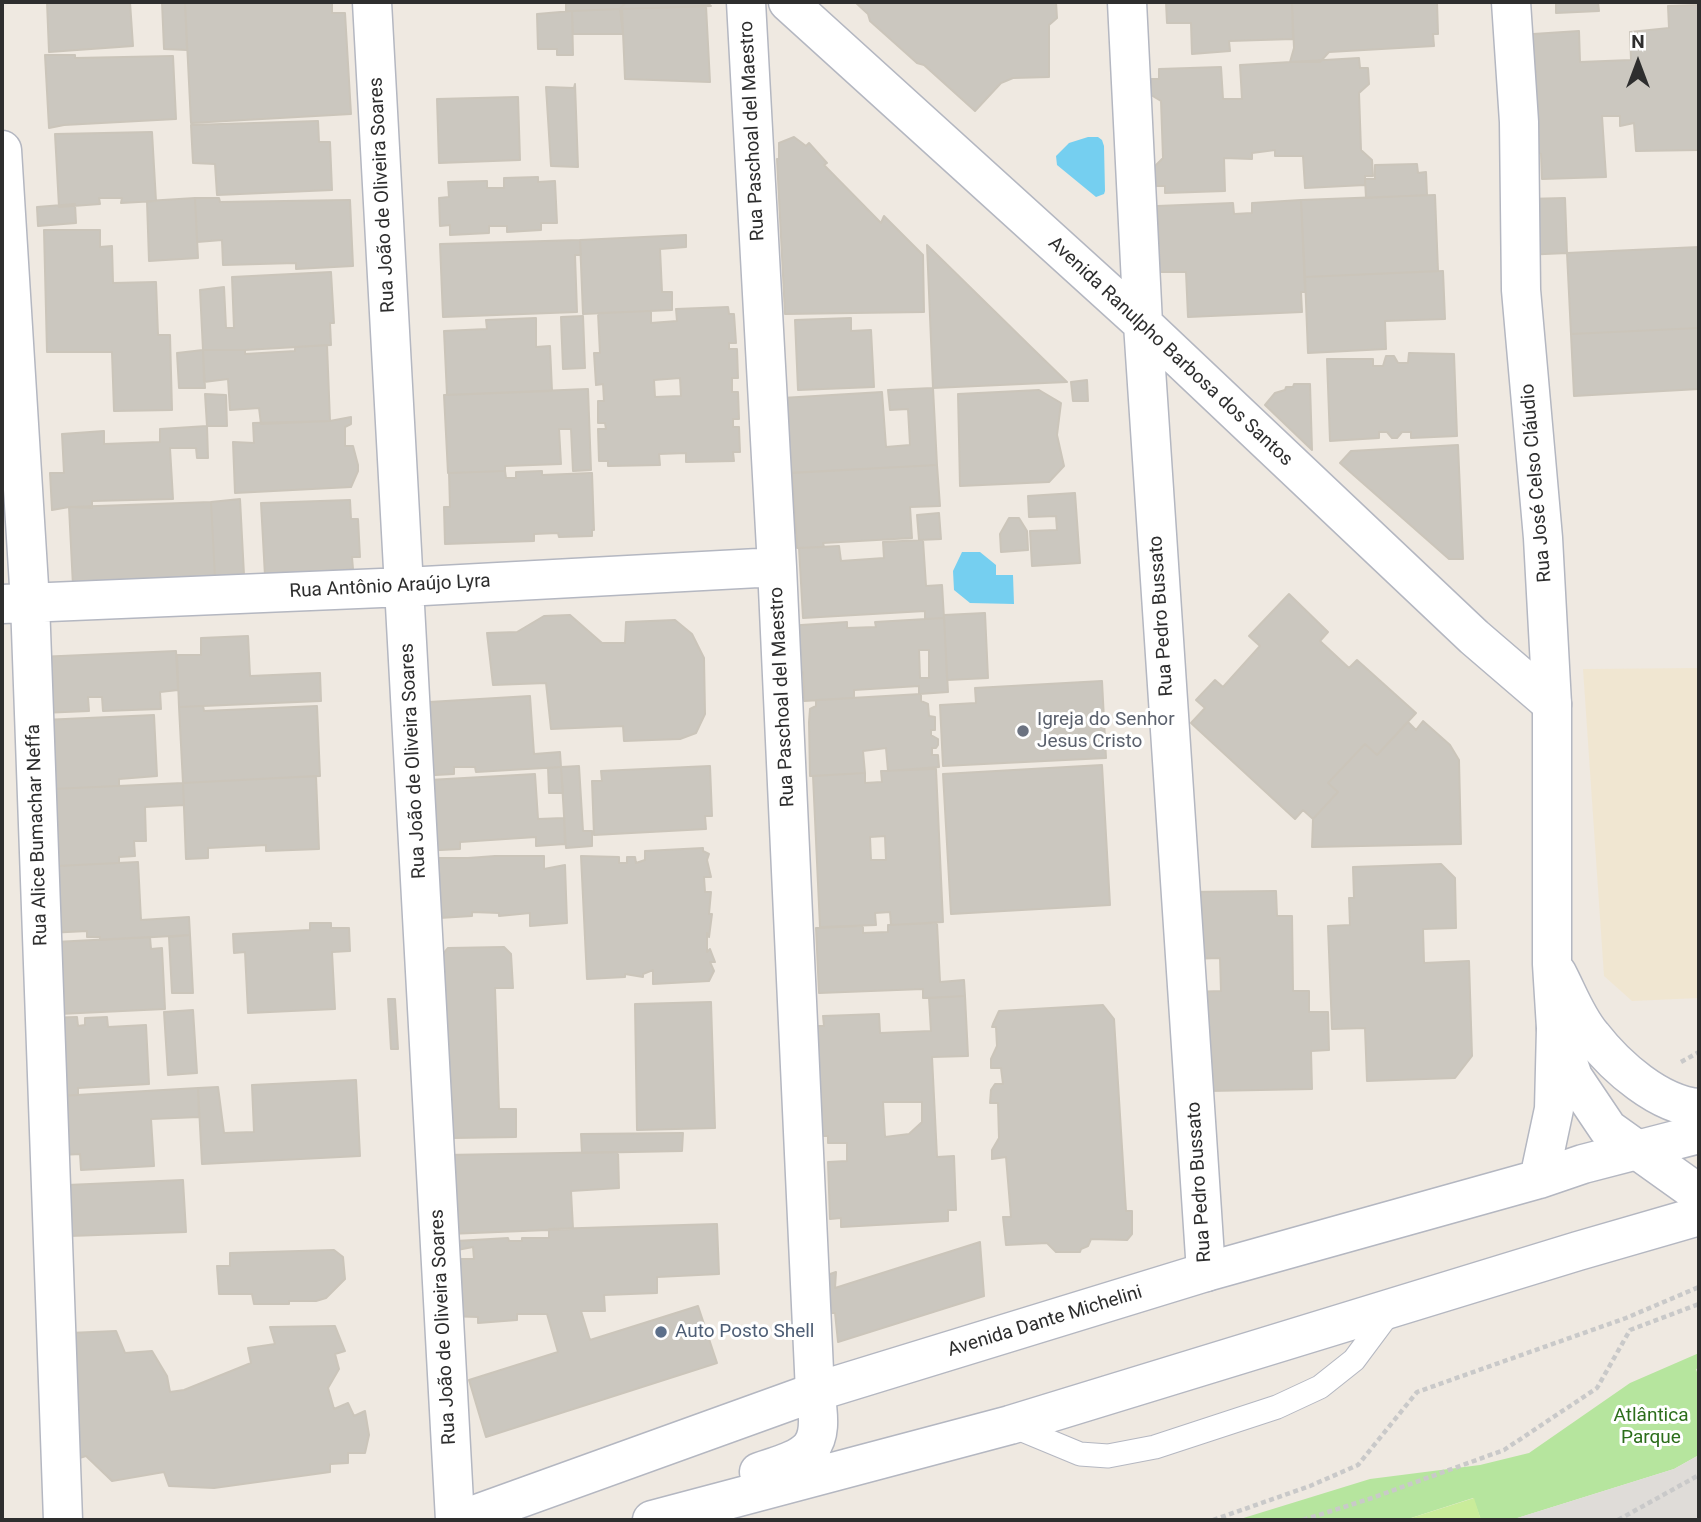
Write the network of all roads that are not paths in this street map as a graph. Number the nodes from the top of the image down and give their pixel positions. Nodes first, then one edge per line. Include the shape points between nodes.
1 (372, 2) edge
2 (746, 2) edge
3 (788, 2) edge
4 (1127, 2) edge
5 (1511, 2) edge
6 (2, 150) edge
7 (1143, 324) junction
8 (777, 567) junction
9 (405, 587) junction
10 (16, 603) edge
11 (1552, 704) junction
12 (1552, 964) junction
13 (1556, 1028) junction
14 (1699, 1108) edge
15 (1699, 1134) edge
16 (1639, 1151) junction
17 (1539, 1179) junction
18 (1699, 1194) edge
19 (1699, 1216) edge
20 (1206, 1272) junction
21 (1392, 1308) junction
22 (815, 1392) junction
23 (1010, 1425) junction
24 (63, 1520) edge
25 (457, 1520) edge
26 (650, 1520) edge

1 - 9 street, Rua João de Oliveira Soares
2 - 8 street, Rua Paschoal del Maestro
3 - 7 street, Avenida Ranulpho Barbosa dos Santos
4 - 7 street, Rua Pedro Bussato
5 - 11 street, Rua José Celso Cláudio via 1519,122 1521,290
6 - 10 street, Rua Alice Bumachar Neffa
7 - 11 street, Avenida Ranulpho Barbosa dos Santos via 1474,637
7 - 20 street, Rua Pedro Bussato
8 - 9 street, Rua Antônio Araújo Lyra
8 - 22 street, Rua Paschoal del Maestro
9 - 10 street, Rua Antônio Araújo Lyra
9 - 25 street, Rua João de Oliveira Soares
10 - 24 street, Rua Alice Bumachar Neffa
11 - 12 street, Rua José Celso Cláudio
12 - 13 street, Rua José Celso Cláudio
12 - 14 street, Rua José Celso Cláudio via 1591,1035 1636,1082
13 - 16 street via 1573,1077 1587,1101 1608,1129
13 - 17 street via 1554,1109
15 - 16 street, Avenida Dante Michelini
16 - 17 street, Avenida Dante Michelini
16 - 18 street
17 - 20 street, Avenida Dante Michelini
19 - 21 street
20 - 22 street, Avenida Dante Michelini
21 - 23 street
21 - 23 lane via 1354,1360 1320,1387 1277,1407 1155,1447 1108,1456 1080,1454
22 - 25 street, Avenida Dante Michelini
22 - 26 street, Rua Paschoal del Maestro via 820,1422 815,1444 806,1453
23 - 26 street

